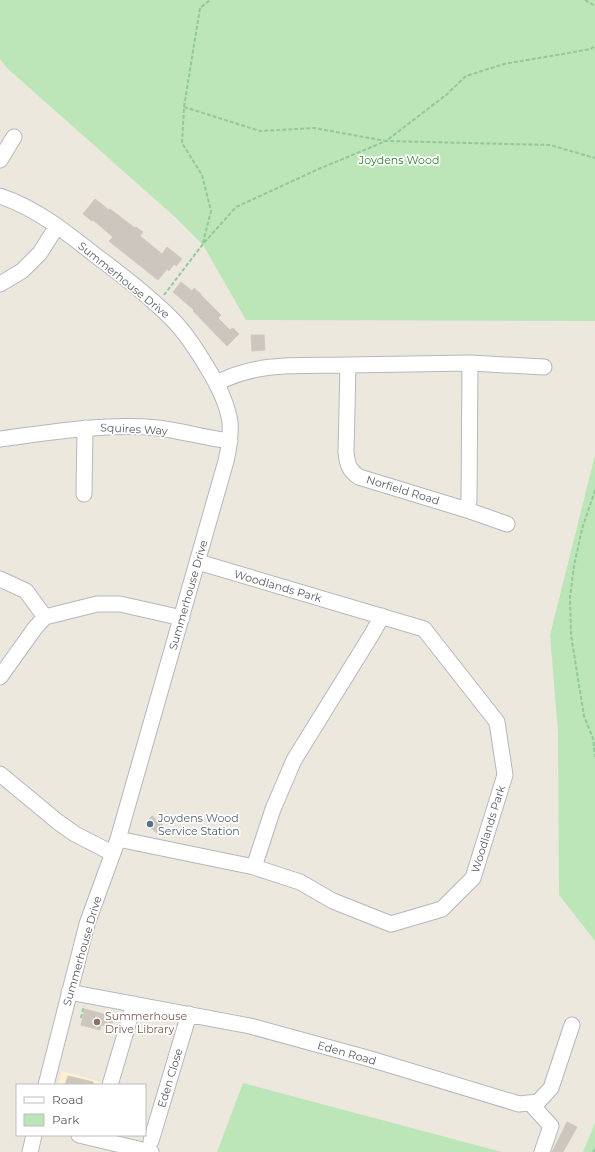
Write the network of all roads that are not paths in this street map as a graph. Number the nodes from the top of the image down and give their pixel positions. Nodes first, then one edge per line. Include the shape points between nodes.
1 (14, 137) dead end
2 (0, 160) edge
3 (0, 196) edge
4 (57, 226) junction
5 (0, 284) edge
6 (470, 363) junction
7 (348, 365) junction
8 (544, 367) dead end
9 (217, 383) junction
10 (85, 428) junction
11 (0, 439) edge
12 (230, 442) junction
13 (84, 494) dead end
14 (467, 510) junction
15 (507, 524) dead end
16 (198, 562) junction
17 (0, 579) edge
18 (382, 616) junction
19 (45, 617) junction
20 (182, 618) junction
21 (0, 677) edge
22 (0, 774) edge
23 (118, 838) junction
24 (112, 853) junction
25 (254, 867) junction
26 (69, 992) junction
27 (134, 1004) junction
28 (189, 1014) junction
29 (572, 1025) dead end
30 (46, 1084) edge
31 (110, 1084) edge
32 (530, 1102) junction
33 (34, 1136) edge
34 (94, 1137) edge
35 (151, 1147) edge
36 (30, 1152) edge
37 (542, 1152) edge

1 - 2 street
3 - 4 street, Summerhouse Drive
4 - 5 street via 40,253 22,271
4 - 9 street, Summerhouse Drive via 173,320
6 - 7 street
6 - 8 street
6 - 14 street
7 - 9 street via 267,367 241,372
7 - 14 street, Norfield Road via 346,452 351,470 359,477
9 - 12 street, Summerhouse Drive via 230,421
10 - 11 street, Squires Way
10 - 12 street, Squires Way via 157,428
10 - 13 street, Squires Way
12 - 16 street, Summerhouse Drive
14 - 15 street, Norfield Road
16 - 18 street, Woodlands Park
16 - 20 street, Summerhouse Drive
17 - 19 street via 26,591
18 - 25 street via 294,760 273,809
18 - 25 street, Woodlands Park via 424,629 497,722 505,775 473,878 442,909 391,924 333,901 300,882
19 - 20 street via 97,604 120,604
19 - 21 street
20 - 23 street, Summerhouse Drive
22 - 24 street via 75,834
23 - 24 street, Summerhouse Drive
23 - 25 street, Woodlands Park
24 - 26 street, Summerhouse Drive via 87,924
26 - 27 street, Eden Road
26 - 30 street, Summerhouse Drive
27 - 28 street, Eden Road
27 - 31 street
28 - 32 street, Eden Road via 250,1026 519,1104
28 - 35 street, Eden Close
29 - 32 street via 551,1088 538,1102
32 - 37 street via 552,1126
33 - 36 street
34 - 35 street

